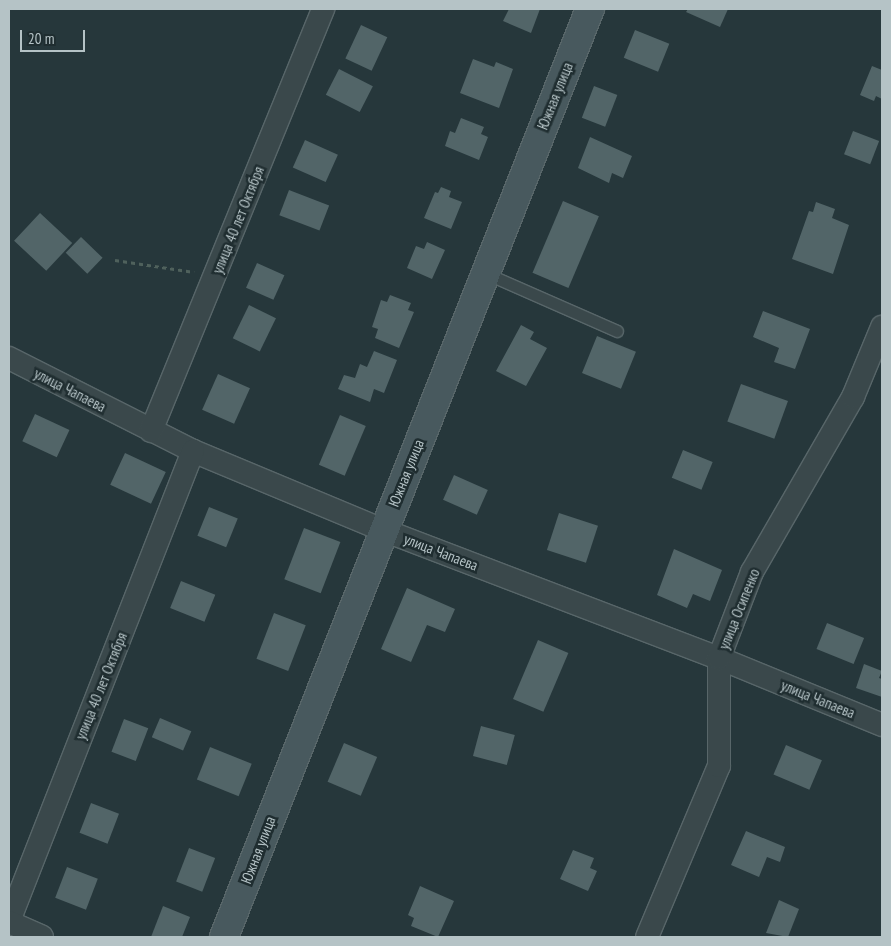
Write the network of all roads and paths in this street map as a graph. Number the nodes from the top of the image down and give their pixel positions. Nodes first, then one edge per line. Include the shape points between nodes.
1 (323, 9) edge
2 (590, 9) edge
3 (115, 260) dead end
4 (485, 273) junction
5 (216, 275) junction
6 (882, 327) edge
7 (617, 331) dead end
8 (9, 358) edge
9 (151, 431) junction
10 (194, 451) junction
11 (383, 530) junction
12 (719, 658) junction
13 (882, 726) edge
14 (9, 922) edge
15 (42, 937) edge
16 (224, 937) edge
17 (647, 937) edge

1 - 5 street, улица 40 лет Октября
2 - 4 street, Южная улица
3 - 5 path
4 - 7 lane
4 - 11 street, Южная улица
5 - 9 street, улица 40 лет Октября
6 - 12 street, улица Осипенко via 853,397 752,572
8 - 9 street, улица Чапаева
9 - 10 street, улица Чапаева
10 - 11 street, улица Чапаева
10 - 14 street, улица 40 лет Октября
11 - 12 street, улица Чапаева
11 - 16 street, Южная улица
12 - 13 street, улица Чапаева
12 - 17 street, улица Осипенко via 719,766
14 - 15 street

